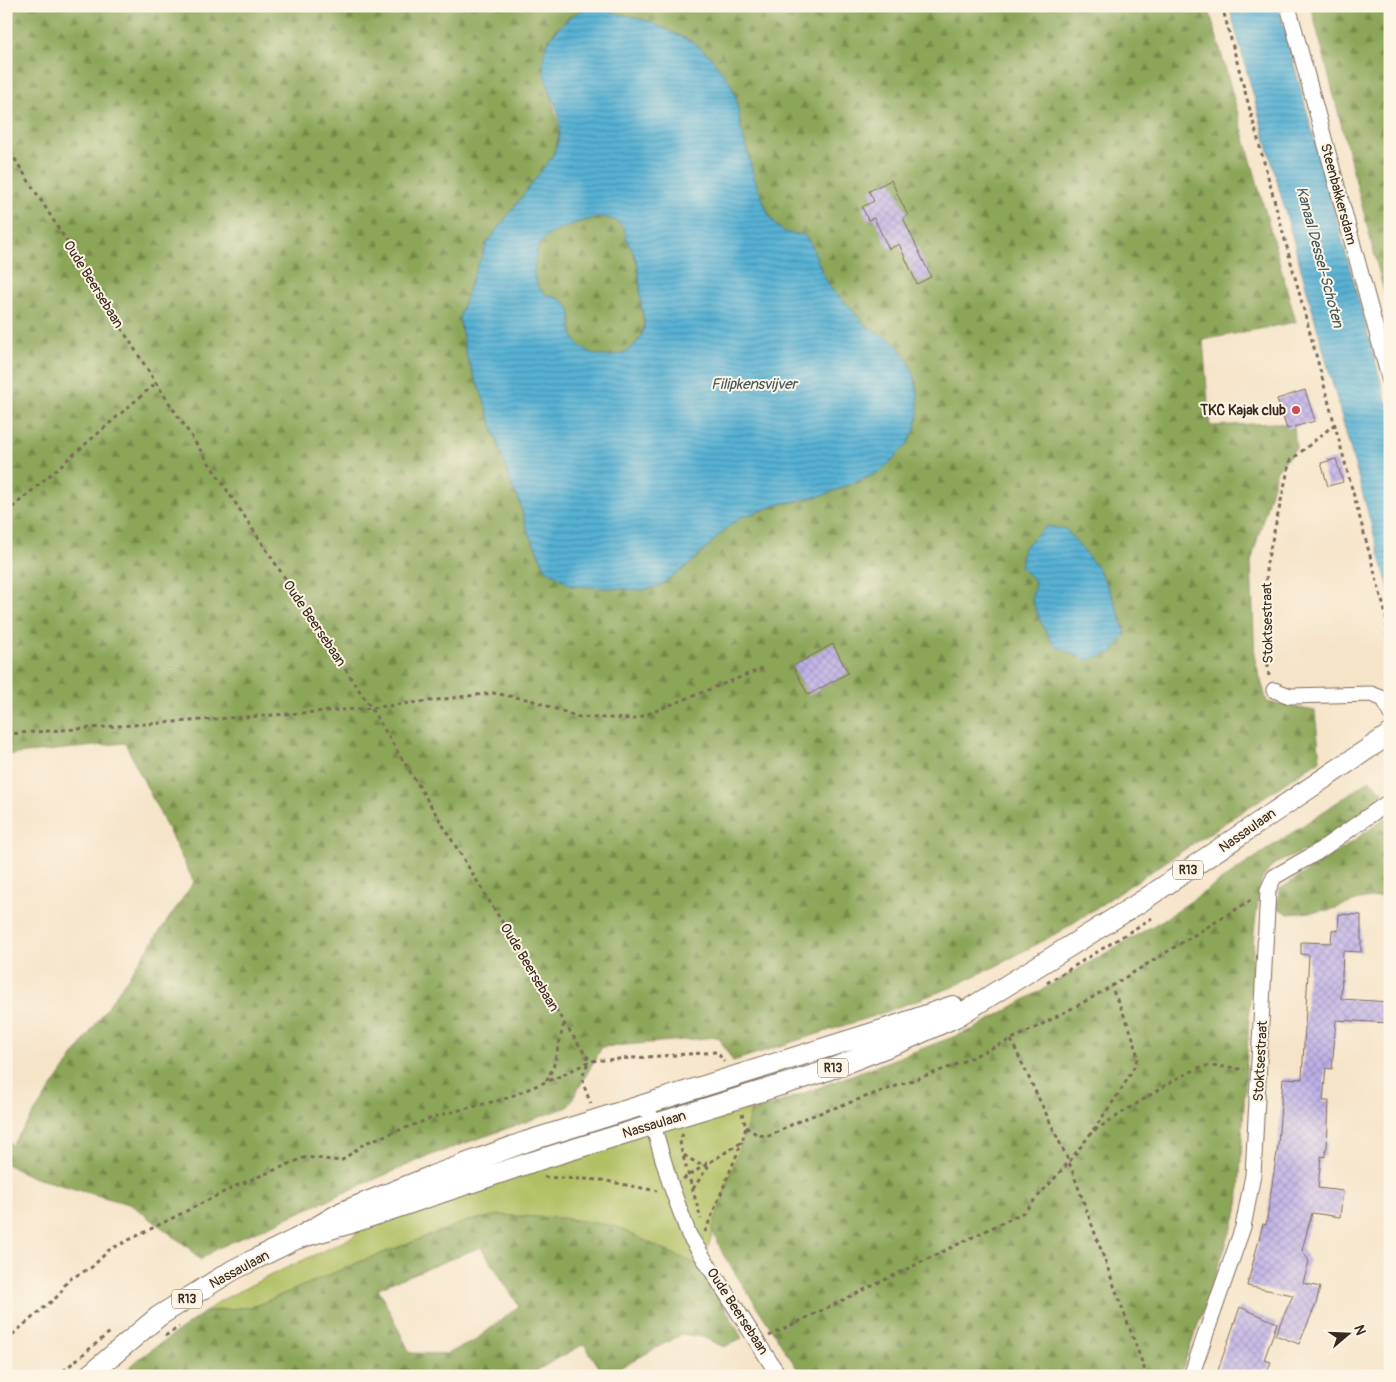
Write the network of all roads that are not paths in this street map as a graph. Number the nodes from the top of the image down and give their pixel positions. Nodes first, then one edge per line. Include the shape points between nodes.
1 (1288, 6) edge
2 (1390, 381) edge
3 (1274, 690) road end
4 (1387, 706) edge
5 (1390, 734) edge
6 (1390, 801) edge
7 (1002, 987) junction
8 (647, 1105) junction
9 (653, 1124) junction
10 (296, 1239) junction
11 (88, 1376) edge
12 (779, 1376) edge
13 (1191, 1376) edge

1 - 2 street, Steenbakkersdam
3 - 4 street via 1290,696 1371,694
5 - 7 main road, Nassaulaan / R13 via 1138,903
6 - 13 street, Stoktsestraat via 1316,853 1274,877 1268,890 1253,1175 1243,1227
7 - 8 main road, Nassaulaan / R13 via 895,1026
7 - 9 main road, Nassaulaan / R13 via 956,1017 903,1041 820,1073
8 - 9 street, Oude Beersebaan
8 - 10 main road, Nassaulaan / R13 via 526,1142 423,1179 342,1212
9 - 10 main road, Nassaulaan / R13
9 - 12 street, Oude Beersebaan via 670,1186 689,1235
10 - 11 main road, Nassaulaan / R13 via 233,1270 159,1316

